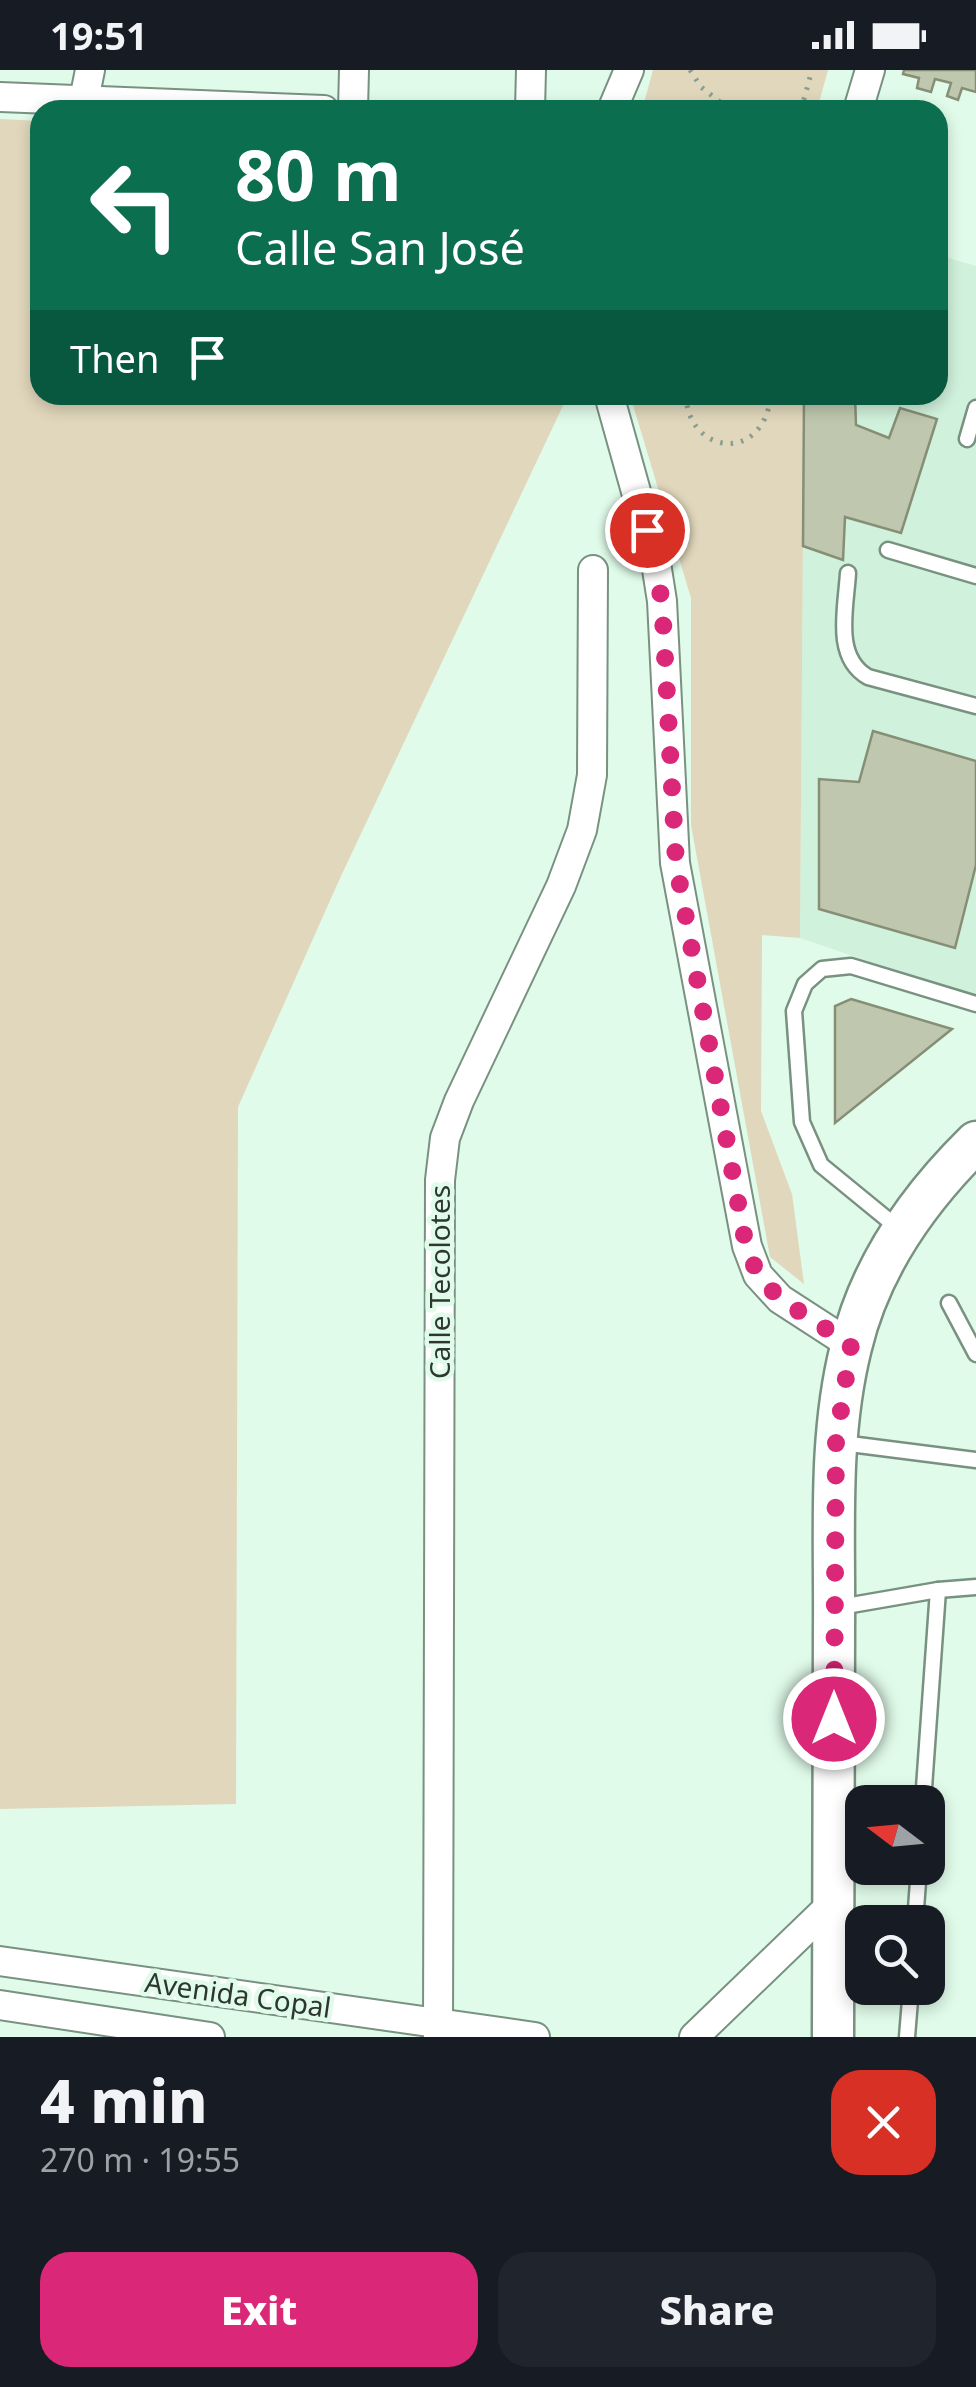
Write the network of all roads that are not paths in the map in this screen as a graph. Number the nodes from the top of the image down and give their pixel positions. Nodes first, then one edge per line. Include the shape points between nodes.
1 (90, 70) edge
2 (354, 70) edge
3 (531, 70) edge
4 (630, 70) edge
5 (870, 70) edge
6 (0, 97) edge
7 (84, 100) joint
8 (353, 100) edge
9 (530, 100) edge
10 (616, 100) edge
11 (861, 100) edge
12 (612, 405) edge
13 (976, 408) edge
14 (967, 440) dead end
15 (888, 550) dead end
16 (593, 570) dead end
17 (848, 573) dead end
18 (976, 576) edge
19 (976, 706) edge
20 (976, 1004) edge
21 (976, 1142) edge
22 (901, 1230) junction
23 (949, 1303) dead end
24 (851, 1345) junction
25 (976, 1354) edge
26 (836, 1443) junction
27 (976, 1460) edge
28 (976, 1587) edge
29 (938, 1590) junction
30 (834, 1608) junction
31 (925, 1785) edge
32 (833, 1903) junction
33 (0, 1961) edge
34 (0, 2005) edge
35 (909, 2005) edge
36 (438, 2030) edge
37 (210, 2037) edge
38 (536, 2037) edge
39 (694, 2037) edge
40 (833, 2037) edge
41 (907, 2037) edge

1 - 7 street
2 - 8 street
3 - 9 street
4 - 10 street
5 - 11 street
6 - 7 street
12 - 24 street via 656,562 676,863 746,1246 758,1275 780,1299
13 - 14 lane
15 - 18 lane
16 - 36 street, Calle Tecolotes via 592,775 582,830 459,1101 440,1180
17 - 19 lane via 845,645 856,670
20 - 22 lane via 851,966 822,969 805,984 794,1011 802,1122 820,1164
21 - 22 main road
22 - 24 main road
23 - 25 lane
24 - 26 main road
26 - 27 lane
26 - 30 main road
28 - 29 lane
29 - 30 lane
29 - 31 lane
30 - 32 main road
32 - 39 street
32 - 40 main road
33 - 36 street, Avenida Copal
34 - 37 street, Avenida Copal
35 - 41 lane
36 - 38 street, Avenida Copal

